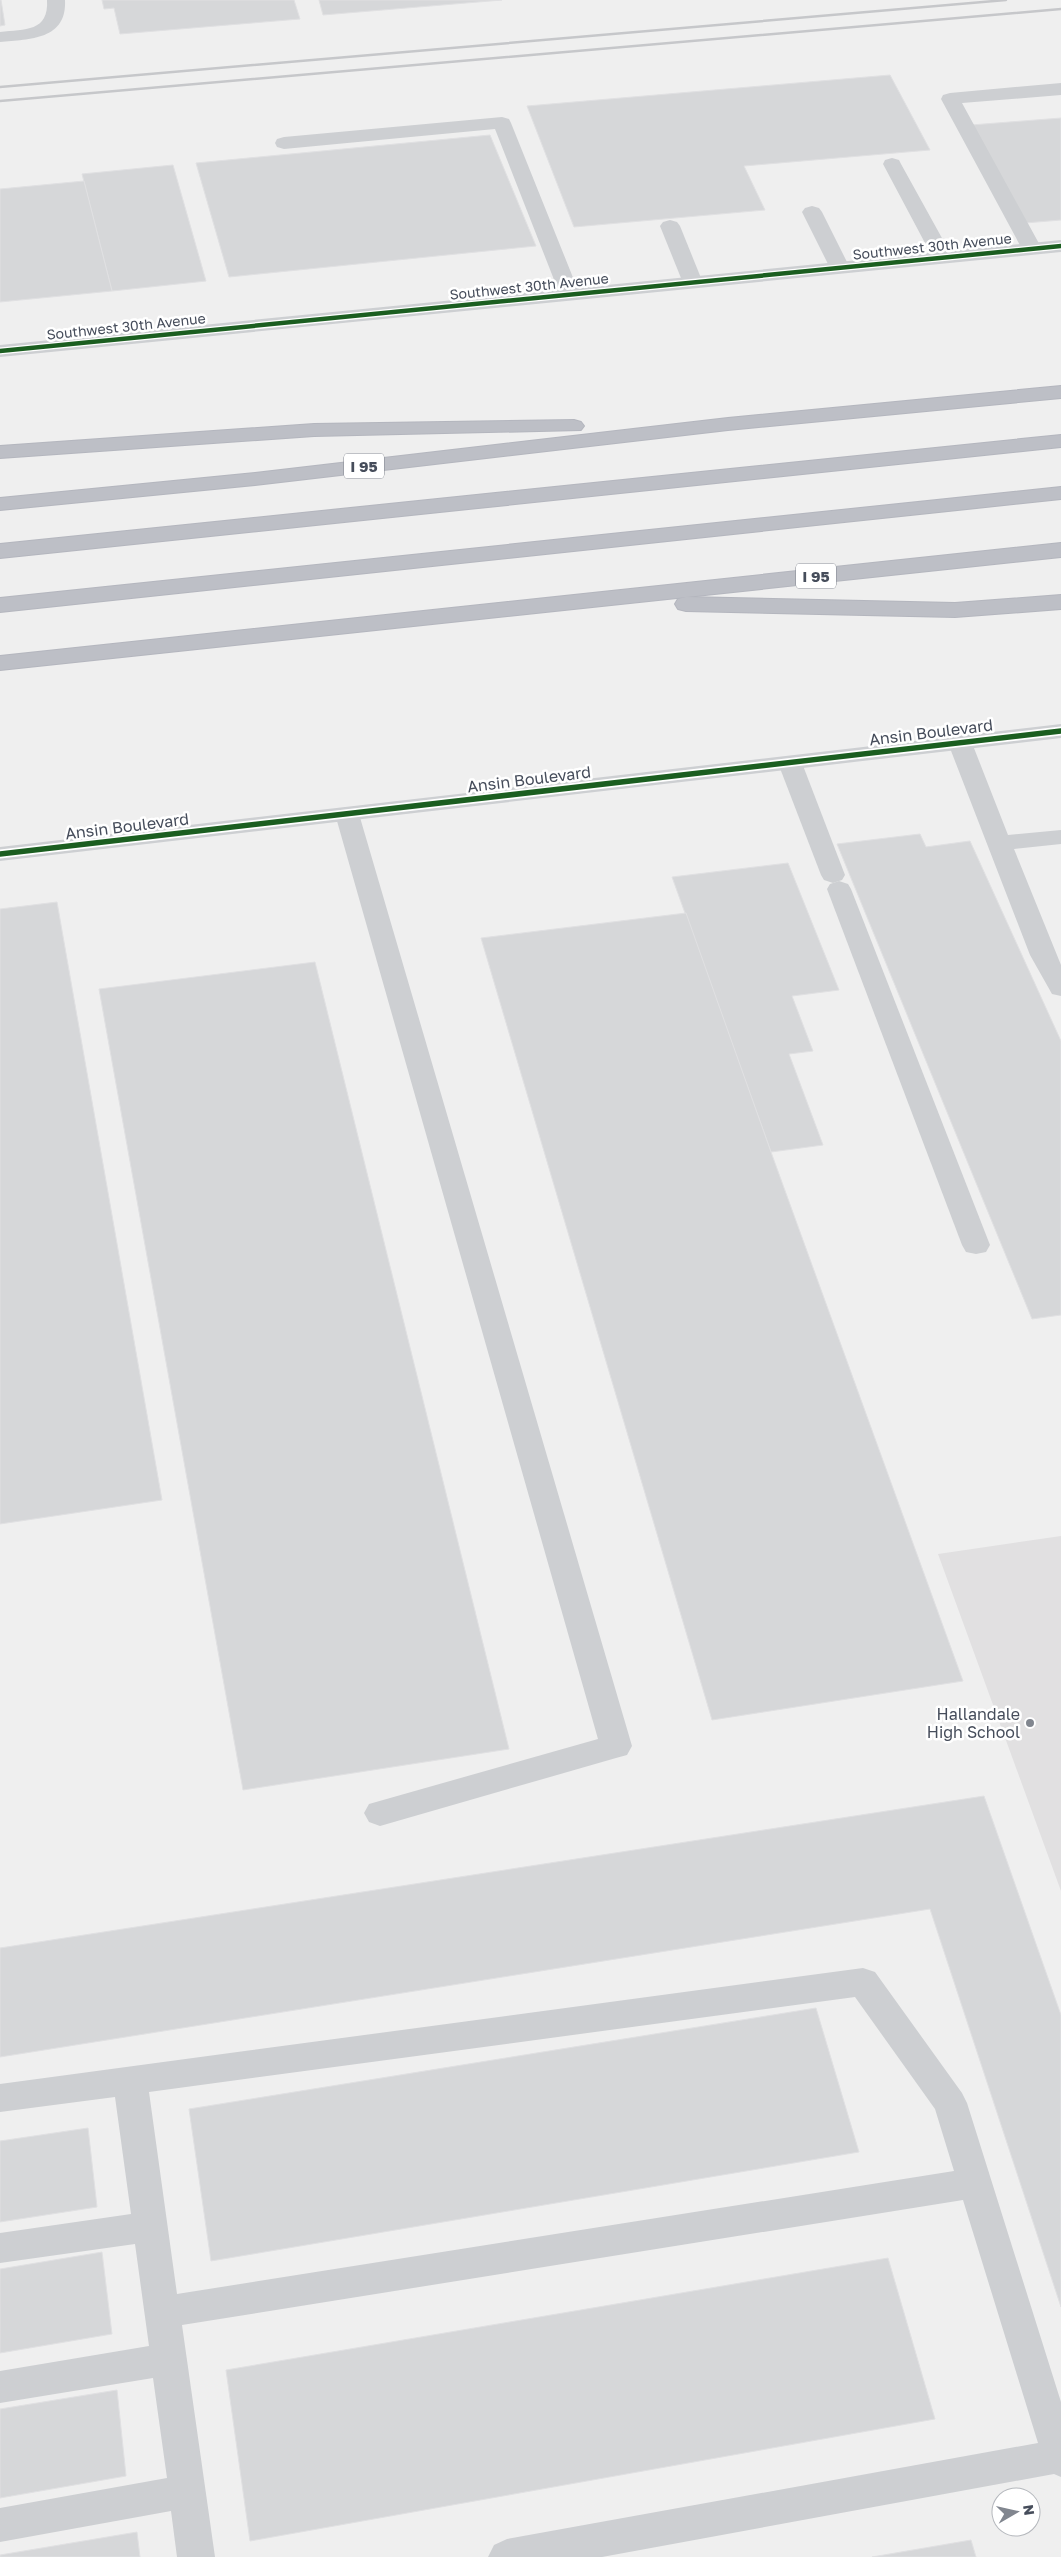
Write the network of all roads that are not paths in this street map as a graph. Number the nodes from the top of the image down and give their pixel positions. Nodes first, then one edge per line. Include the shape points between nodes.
1 (56, 0) edge
2 (0, 36) edge
3 (1061, 89) edge
4 (284, 142) dead end
5 (892, 164) dead end
6 (812, 212) dead end
7 (670, 226) dead end
8 (1061, 246) edge
9 (1032, 249) junction
10 (943, 258) junction
11 (840, 268) junction
12 (692, 283) junction
13 (570, 295) junction
14 (0, 351) edge
15 (1061, 392) edge
16 (728, 424) junction
17 (1061, 441) edge
18 (0, 452) edge
19 (1061, 494) edge
20 (0, 504) edge
21 (0, 550) edge
22 (1061, 550) edge
23 (570, 602) junction
24 (1061, 602) edge
25 (0, 605) edge
26 (0, 663) edge
27 (1061, 731) edge
28 (960, 743) junction
29 (790, 763) junction
30 (347, 814) junction
31 (1061, 836) edge
32 (1000, 843) junction
33 (0, 854) edge
34 (1061, 988) edge
35 (976, 1245) dead end
36 (380, 1813) dead end
37 (130, 2080) junction
38 (0, 2098) edge
39 (975, 2182) junction
40 (152, 2226) junction
41 (0, 2248) edge
42 (163, 2312) junction
43 (169, 2359) junction
44 (0, 2387) edge
45 (1060, 2458) edge
46 (186, 2491) junction
47 (0, 2525) edge
48 (196, 2557) edge
49 (507, 2557) edge

1 - 2 street via 59,14 54,22 26,34
3 - 9 street via 950,99
4 - 13 street via 502,123
5 - 10 street
6 - 11 street
7 - 12 street
8 - 9 street, Southwest 30th Avenue
9 - 10 street, Southwest 30th Avenue
10 - 11 street, Southwest 30th Avenue
11 - 12 street, Southwest 30th Avenue
12 - 13 street, Southwest 30th Avenue
13 - 14 street, Southwest 30th Avenue
15 - 16 highway, I 95
16 - 18 highway via 314,430
16 - 20 highway, I 95 via 255,479
17 - 21 highway
19 - 25 highway
22 - 23 highway, I 95
23 - 24 highway via 955,610
23 - 26 highway, I 95
27 - 28 street, Ansin Boulevard
28 - 29 street, Ansin Boulevard
28 - 32 street
29 - 30 street, Ansin Boulevard
29 - 35 street
30 - 33 street, Ansin Boulevard
30 - 36 street via 616,1746
31 - 32 street
32 - 34 street via 1043,954
37 - 38 street
37 - 39 street via 863,1982 950,2104
37 - 40 street
39 - 42 street
39 - 45 street
40 - 41 street
40 - 42 street
42 - 43 street
43 - 44 street
43 - 46 street
45 - 49 street
46 - 47 street
46 - 48 street

